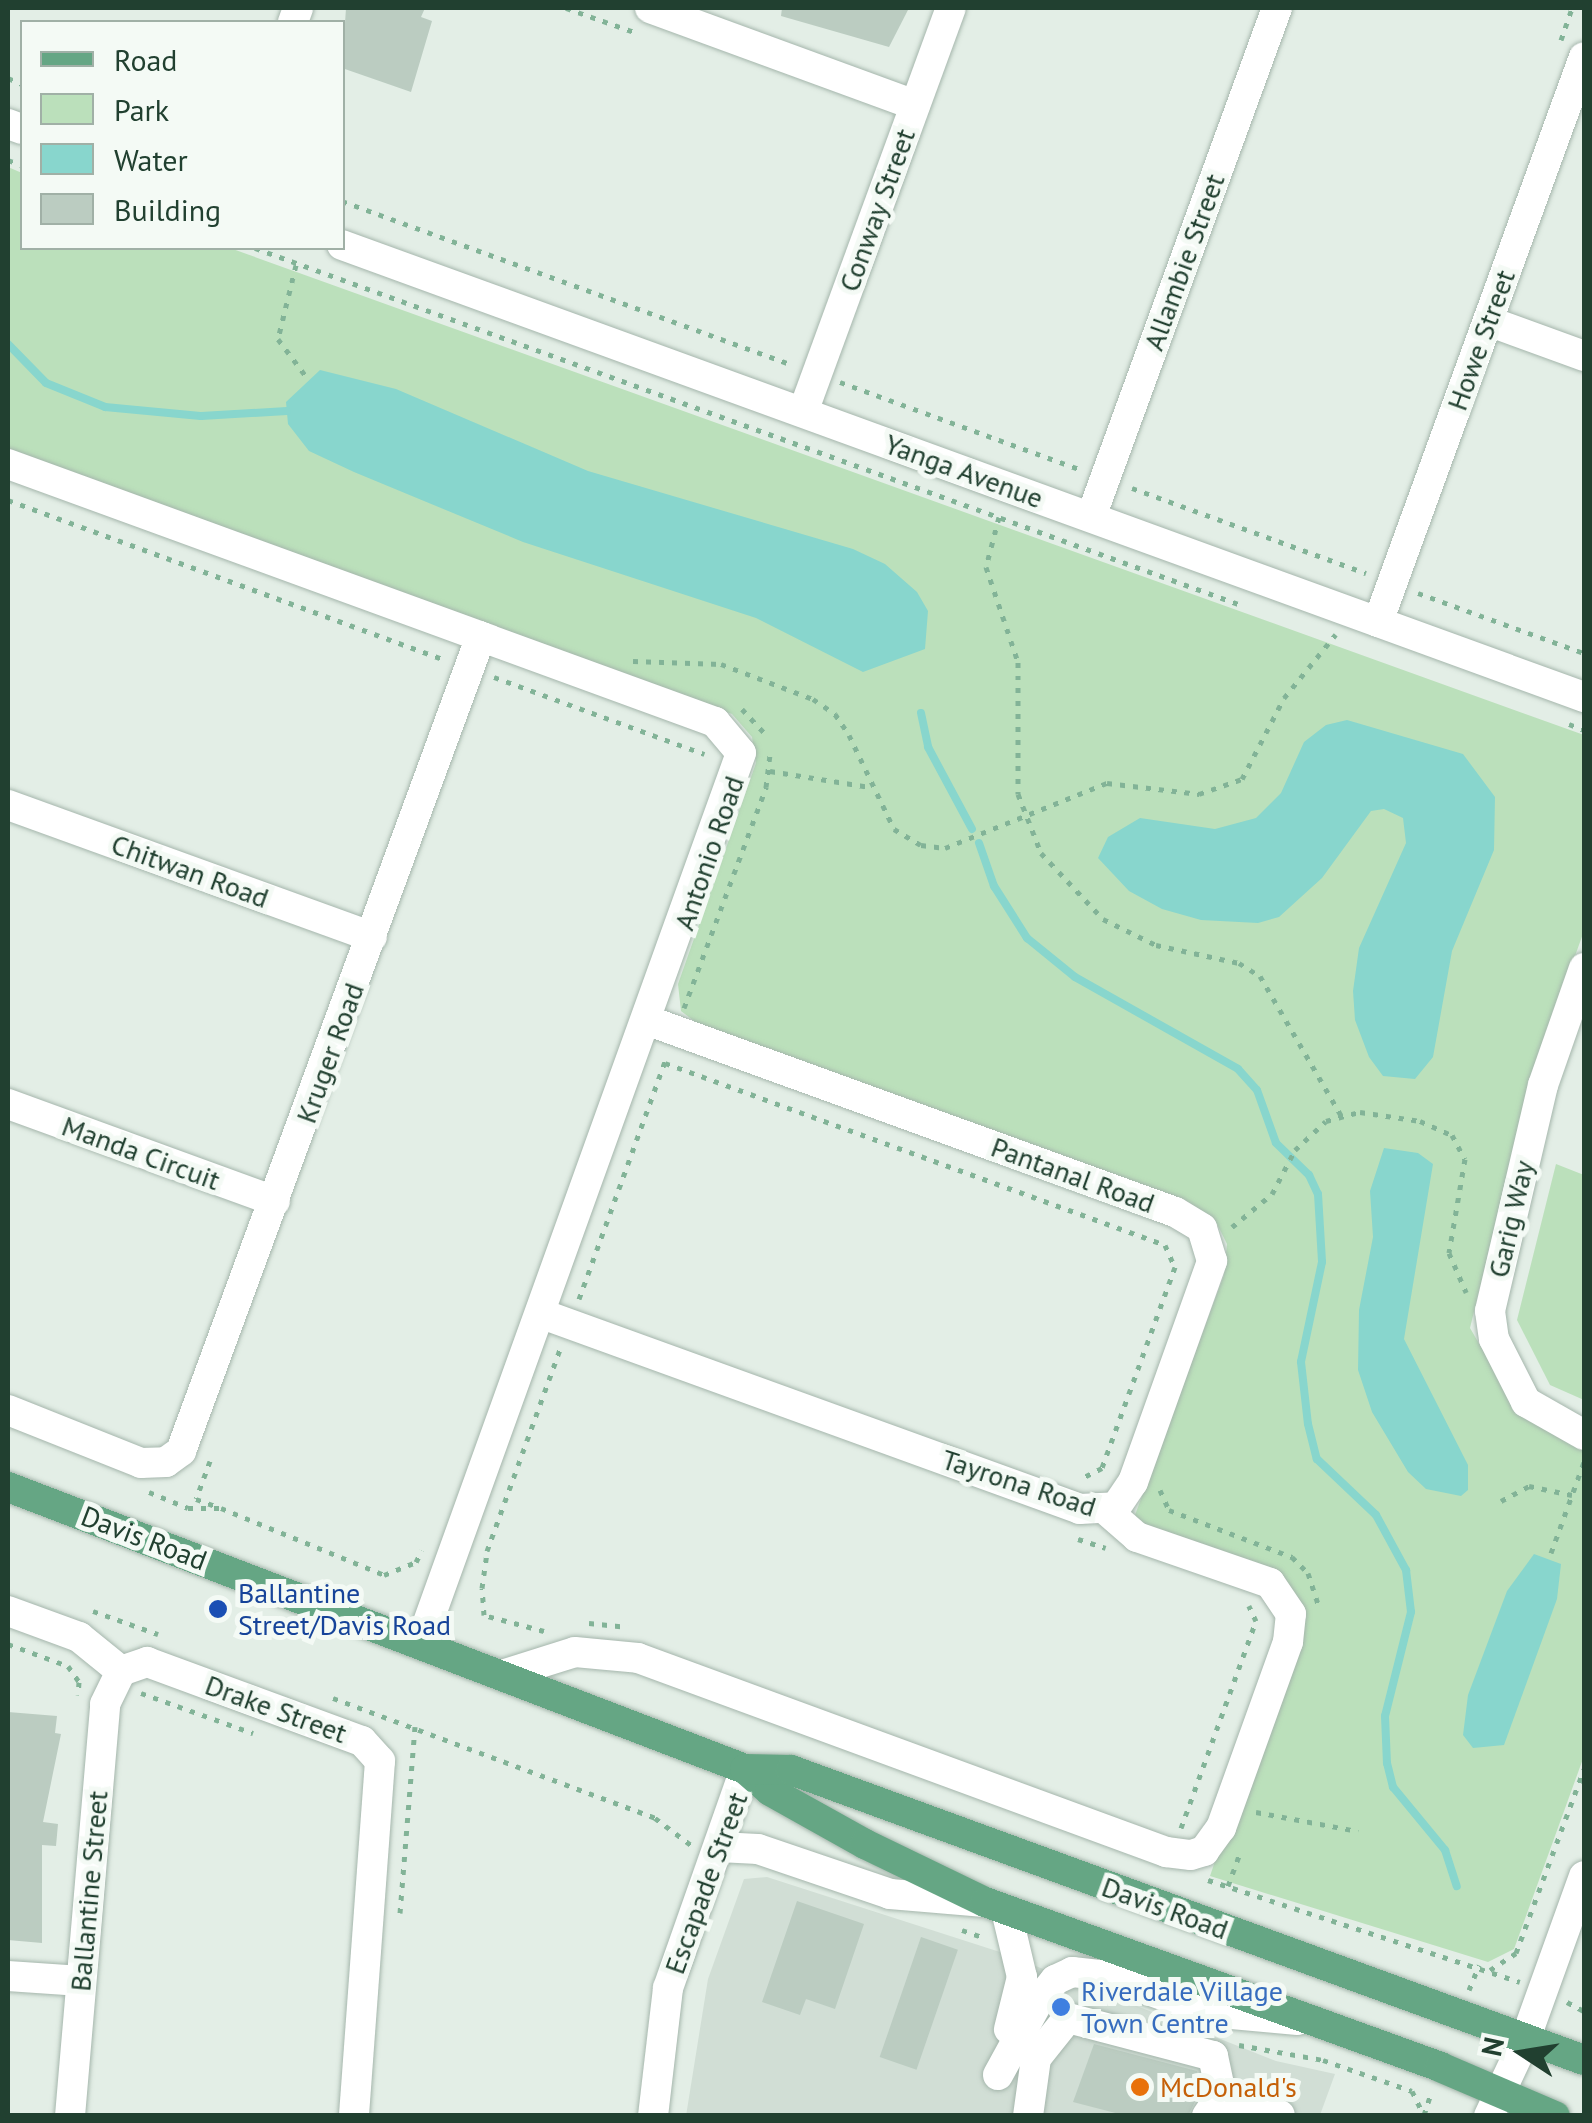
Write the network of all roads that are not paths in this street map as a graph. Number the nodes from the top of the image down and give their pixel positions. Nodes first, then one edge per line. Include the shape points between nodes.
1 (650, 8) edge
2 (951, 8) edge
3 (1277, 8) edge
4 (1584, 58) edge
5 (915, 105) junction
6 (345, 246) edge
7 (1488, 321) junction
8 (1584, 356) edge
9 (803, 412) junction
10 (8, 464) edge
11 (1091, 517) junction
12 (1378, 622) junction
13 (467, 631) junction
14 (1584, 697) edge
15 (8, 805) edge
16 (372, 937) junction
17 (1584, 968) edge
18 (674, 1015) junction
19 (8, 1104) edge
20 (275, 1201) junction
21 (551, 1332) junction
22 (8, 1410) edge
23 (1584, 1434) edge
24 (8, 1487) edge
25 (1107, 1511) junction
26 (8, 1610) edge
27 (422, 1642) junction
28 (505, 1674) junction
29 (103, 1680) junction
30 (745, 1769) junction
31 (1226, 1845) joint
32 (719, 1846) junction
33 (1584, 1876) edge
34 (996, 1906) junction
35 (8, 1976) edge
36 (81, 1981) junction
37 (1316, 2021) junction
38 (1524, 2040) junction
39 (1584, 2060) edge
40 (1494, 2104) edge
41 (1214, 2105) edge
42 (1027, 2113) edge
43 (1280, 2115) edge
44 (70, 2116) edge
45 (354, 2116) edge
46 (653, 2116) edge
47 (1554, 2116) edge

1 - 5 street
2 - 5 street, Conway Street
3 - 11 street, Allambie Street
4 - 7 street, Howe Street
5 - 9 street, Conway Street
6 - 9 street, Yanga Avenue
7 - 8 street
7 - 12 street, Howe Street
9 - 11 street, Yanga Avenue
10 - 13 street, Antonio Road
11 - 12 street, Yanga Avenue via 1340,623
12 - 14 street, Yanga Avenue
13 - 16 street, Kruger Road
13 - 18 street, Antonio Road via 715,722 736,743 737,780
15 - 16 street, Chitwan Road
16 - 20 street, Kruger Road
17 - 23 street, Garig Way via 1543,1085 1491,1304 1494,1339 1526,1402
18 - 21 street, Antonio Road
18 - 25 street, Pantanal Road via 1202,1228 1212,1250 1208,1276 1133,1482 1122,1502
19 - 20 street, Manda Circuit
20 - 22 street, Kruger Road via 190,1436 166,1462 133,1461
21 - 25 street, Tayrona Road via 1080,1509
21 - 27 street, Antonio Road
24 - 27 main road, Davis Road
25 - 31 street, Tayrona Road via 1137,1537 1270,1583 1291,1614
26 - 29 street via 79,1637
27 - 28 main road, Davis Road
28 - 30 main road, Davis Road
28 - 31 street, Davis Road via 575,1652 613,1652 1166,1852
29 - 36 street, Ballantine Street
29 - 45 street, Drake Street via 155,1664 362,1741 396,1786
30 - 32 street, Escapade Street
30 - 34 main road, Davis Road via 770,1791 865,1844
30 - 38 main road, Davis Road via 791,1770
32 - 34 street via 758,1849 890,1894
32 - 46 street, Escapade Street via 668,1988
33 - 38 street
34 - 37 main road, Davis Road
34 - 37 street via 1022,1977 998,2076 1039,2000 1072,1972 1109,1976 1210,2012
35 - 36 street
36 - 44 street, Ballantine Street
37 - 40 main road, Davis Road
38 - 39 main road, Davis Road
38 - 40 street
40 - 47 main road, Davis Road
41 - 42 street via 1213,2056 1068,2018 1036,2058
41 - 43 street

